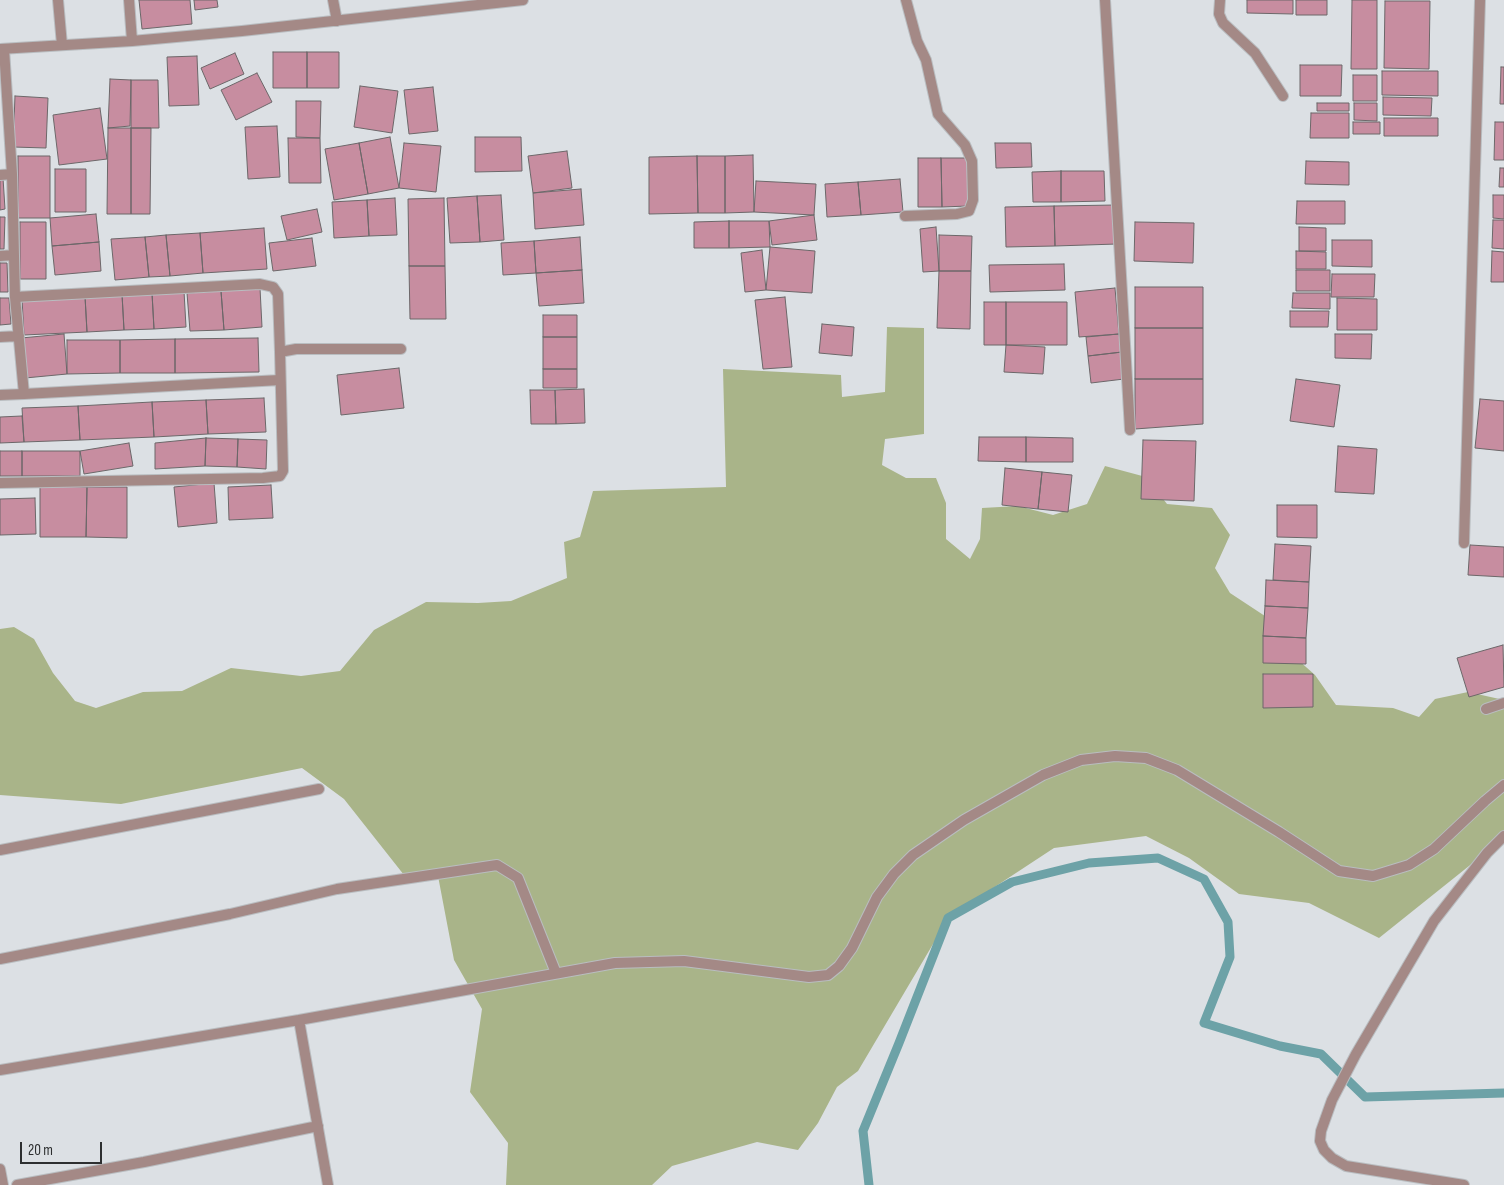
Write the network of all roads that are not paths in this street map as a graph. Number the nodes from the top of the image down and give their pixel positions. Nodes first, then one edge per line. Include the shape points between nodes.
1 (58, 0) edge
2 (130, 0) edge
3 (333, 0) edge
4 (523, 0) edge
5 (906, 0) edge
6 (1105, 0) edge
7 (1220, 0) edge
8 (1480, 0) edge
9 (337, 21) junction
10 (132, 41) junction
11 (62, 44) junction
12 (2, 49) edge
13 (1283, 96) dead end
14 (0, 174) edge
15 (12, 174) junction
16 (905, 216) dead end
17 (14, 255) junction
18 (0, 256) edge
19 (15, 296) junction
20 (19, 336) junction
21 (0, 338) edge
22 (401, 349) dead end
23 (280, 352) junction
24 (280, 380) junction
25 (24, 394) junction
26 (0, 395) edge
27 (1130, 430) dead end
28 (0, 483) edge
29 (1464, 543) dead end
30 (1504, 703) edge
31 (1486, 709) dead end
32 (1504, 786) edge
33 (319, 789) dead end
34 (1504, 836) edge
35 (0, 850) edge
36 (0, 959) edge
37 (556, 973) junction
38 (299, 1020) junction
39 (0, 1070) edge
40 (318, 1126) junction
41 (0, 1169) edge
42 (3, 1185) edge
43 (18, 1185) edge
44 (328, 1185) edge
45 (1464, 1185) edge

1 - 11 street
2 - 10 street
3 - 9 street
4 - 9 street
5 - 16 street via 917,41 926,60 938,114 965,145 972,161 973,200 969,211 957,214
6 - 27 street
7 - 13 street via 1223,23 1255,53
8 - 29 street
9 - 10 street
10 - 11 street
11 - 12 street
12 - 15 street
14 - 15 street
15 - 17 street
17 - 18 street
17 - 19 street
19 - 20 street
19 - 23 street via 266,284 278,294
20 - 21 street
20 - 25 street
22 - 23 street via 296,349
23 - 24 street
24 - 25 street
24 - 28 street via 283,471 280,476
25 - 26 street
30 - 31 street
32 - 37 street via 1434,849 1409,865 1373,876 1339,872 1228,801 1162,764 1146,758 1115,756 1081,760 1043,775 964,820 913,854 876,897 852,948 828,975 809,977 684,961 615,963
33 - 35 street
34 - 45 street via 1434,921 1356,1054 1332,1100 1321,1131 1320,1141 1324,1150 1346,1166
36 - 37 street via 230,914 337,889 496,865 518,878
37 - 38 street
38 - 39 street
38 - 40 street
40 - 43 street
40 - 44 street
41 - 42 street

